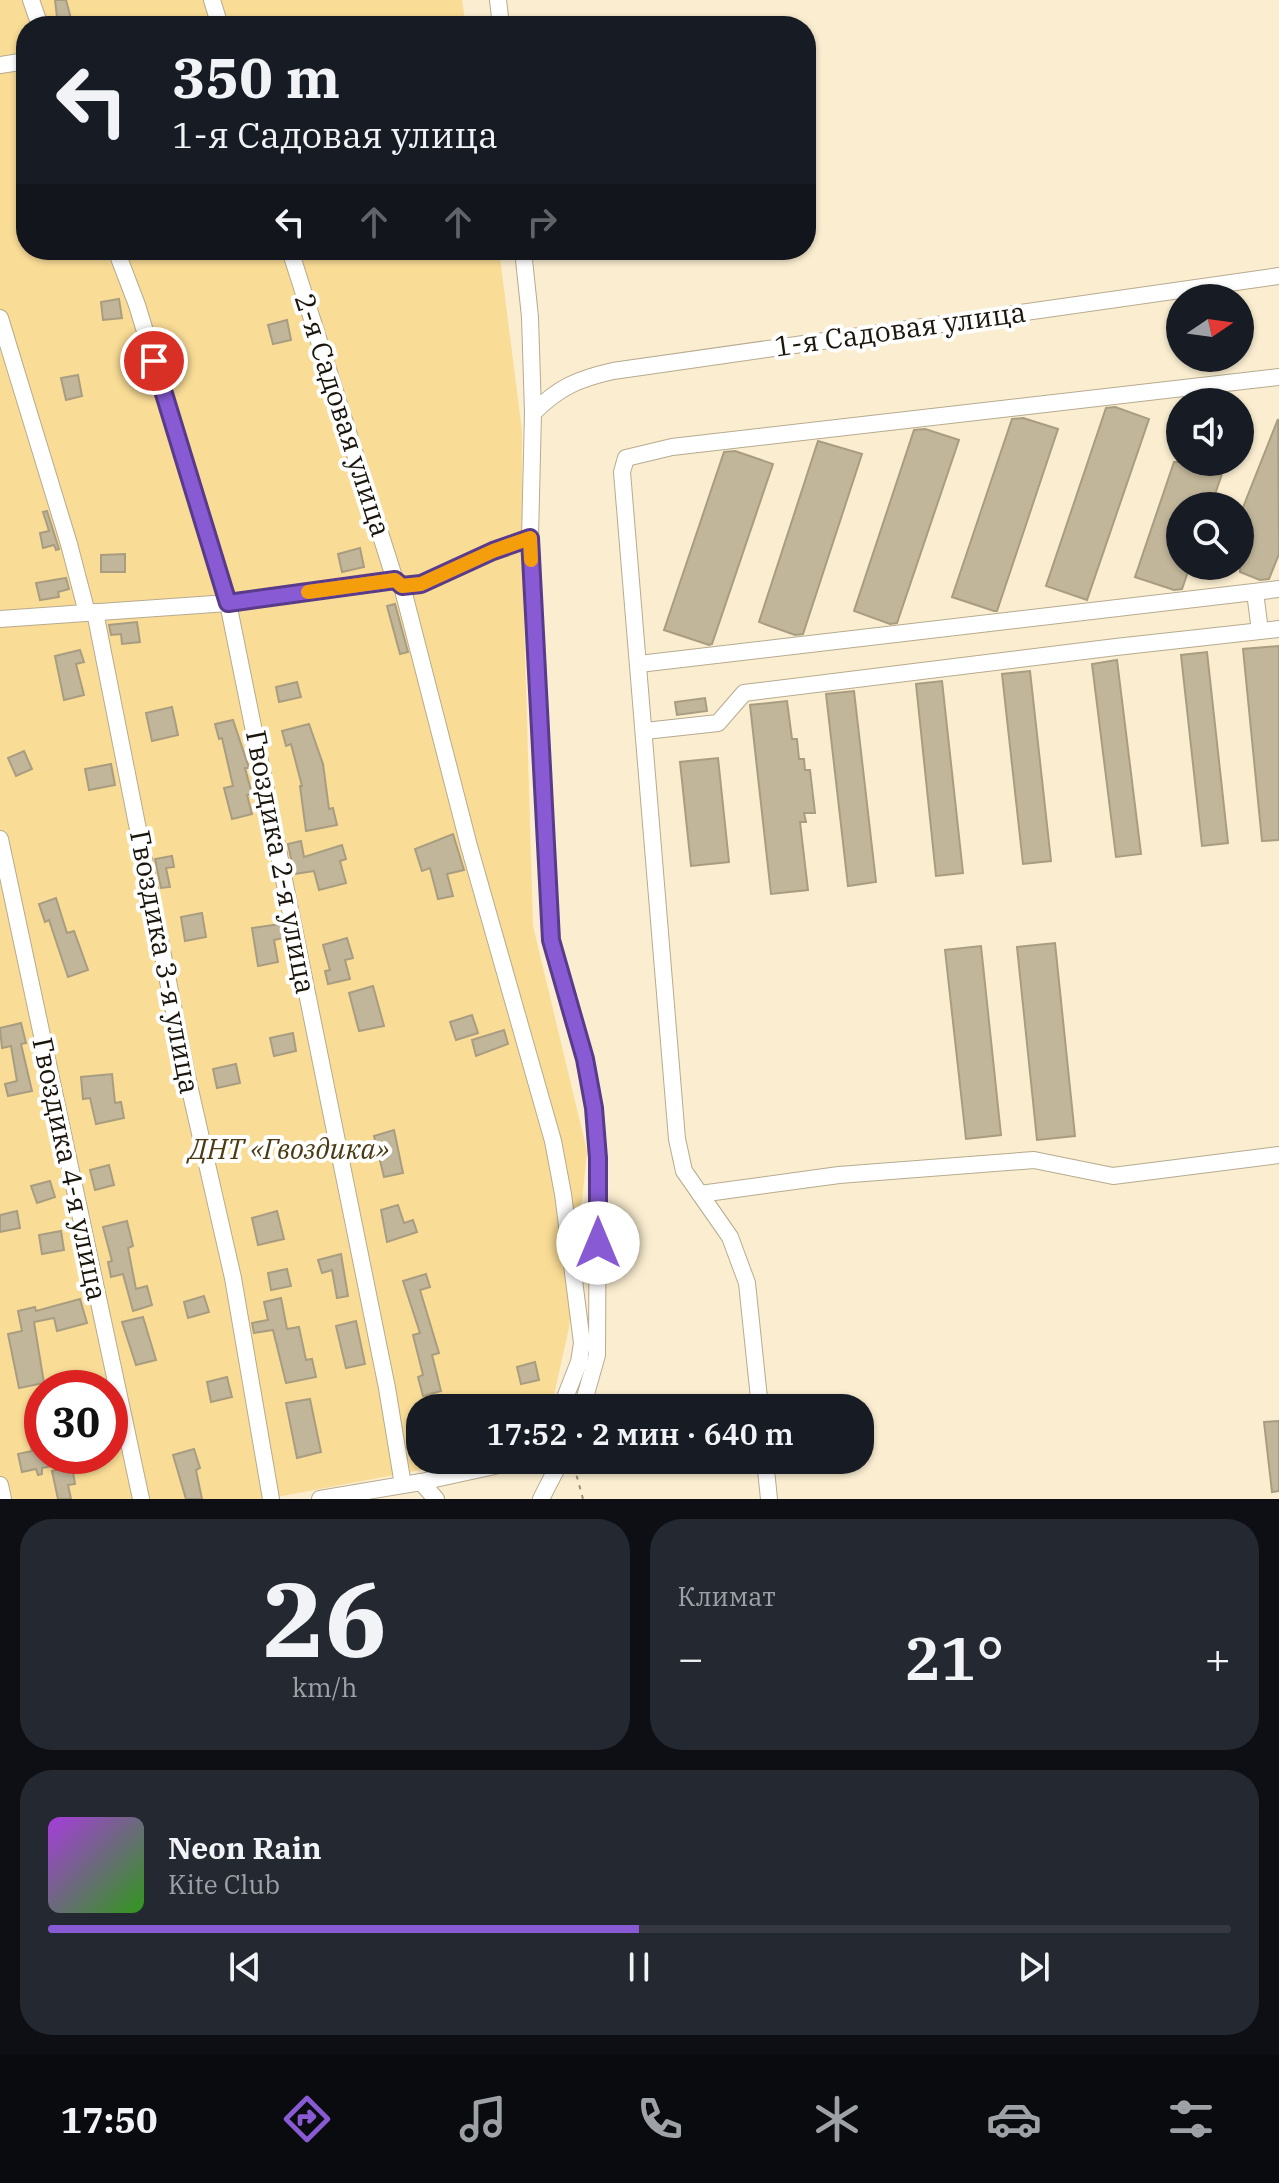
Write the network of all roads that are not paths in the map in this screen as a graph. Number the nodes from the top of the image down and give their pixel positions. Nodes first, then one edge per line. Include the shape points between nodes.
1 (120, 260) edge
2 (293, 260) edge
3 (524, 260) edge
4 (1279, 276) edge
5 (0, 318) edge
6 (1279, 377) edge
7 (533, 413) junction
8 (530, 538) junction
9 (398, 583) junction
10 (1279, 589) edge
11 (1255, 592) junction
12 (228, 603) junction
13 (91, 613) junction
14 (0, 619) edge
15 (1279, 629) edge
16 (1260, 631) junction
17 (639, 664) junction
18 (645, 731) junction
19 (0, 839) edge
20 (1279, 1155) edge
21 (700, 1194) junction
22 (566, 1394) edge
23 (586, 1394) edge
24 (759, 1394) edge
25 (458, 1474) edge
26 (554, 1474) edge
27 (766, 1474) edge
28 (421, 1482) junction
29 (0, 1485) edge
30 (403, 1485) junction
31 (3, 1499) edge
32 (141, 1499) edge
33 (271, 1499) edge
34 (320, 1499) edge
35 (436, 1499) edge
36 (541, 1499) edge
37 (769, 1499) edge

1 - 12 street, Гвоздика 2-я улица
2 - 9 street, 2-я Садовая улица
3 - 7 street
4 - 7 street, 1-я Садовая улица via 613,371 563,386
5 - 13 street, Гвоздика 3-я улица
6 - 17 street via 672,447 626,458 622,472
7 - 8 street
8 - 9 street via 421,584
8 - 23 street via 551,940 585,1059 598,1158 597,1355
9 - 12 street
9 - 22 street, 2-я Садовая улица via 553,1141 582,1343
10 - 11 street
11 - 16 street
11 - 17 street
12 - 13 street
12 - 30 street, Гвоздика 2-я улица
13 - 14 street
13 - 33 street, Гвоздика 3-я улица via 233,1278
15 - 16 street
16 - 18 street via 744,693 718,723
17 - 18 street
18 - 21 street via 677,1139 684,1171
19 - 32 street, Гвоздика 4-я улица
20 - 21 street via 1113,1176 1034,1160 839,1175
21 - 24 street via 730,1237 747,1283
25 - 28 street
26 - 36 street
27 - 37 street
28 - 30 street
28 - 35 street
29 - 31 street
30 - 34 street

